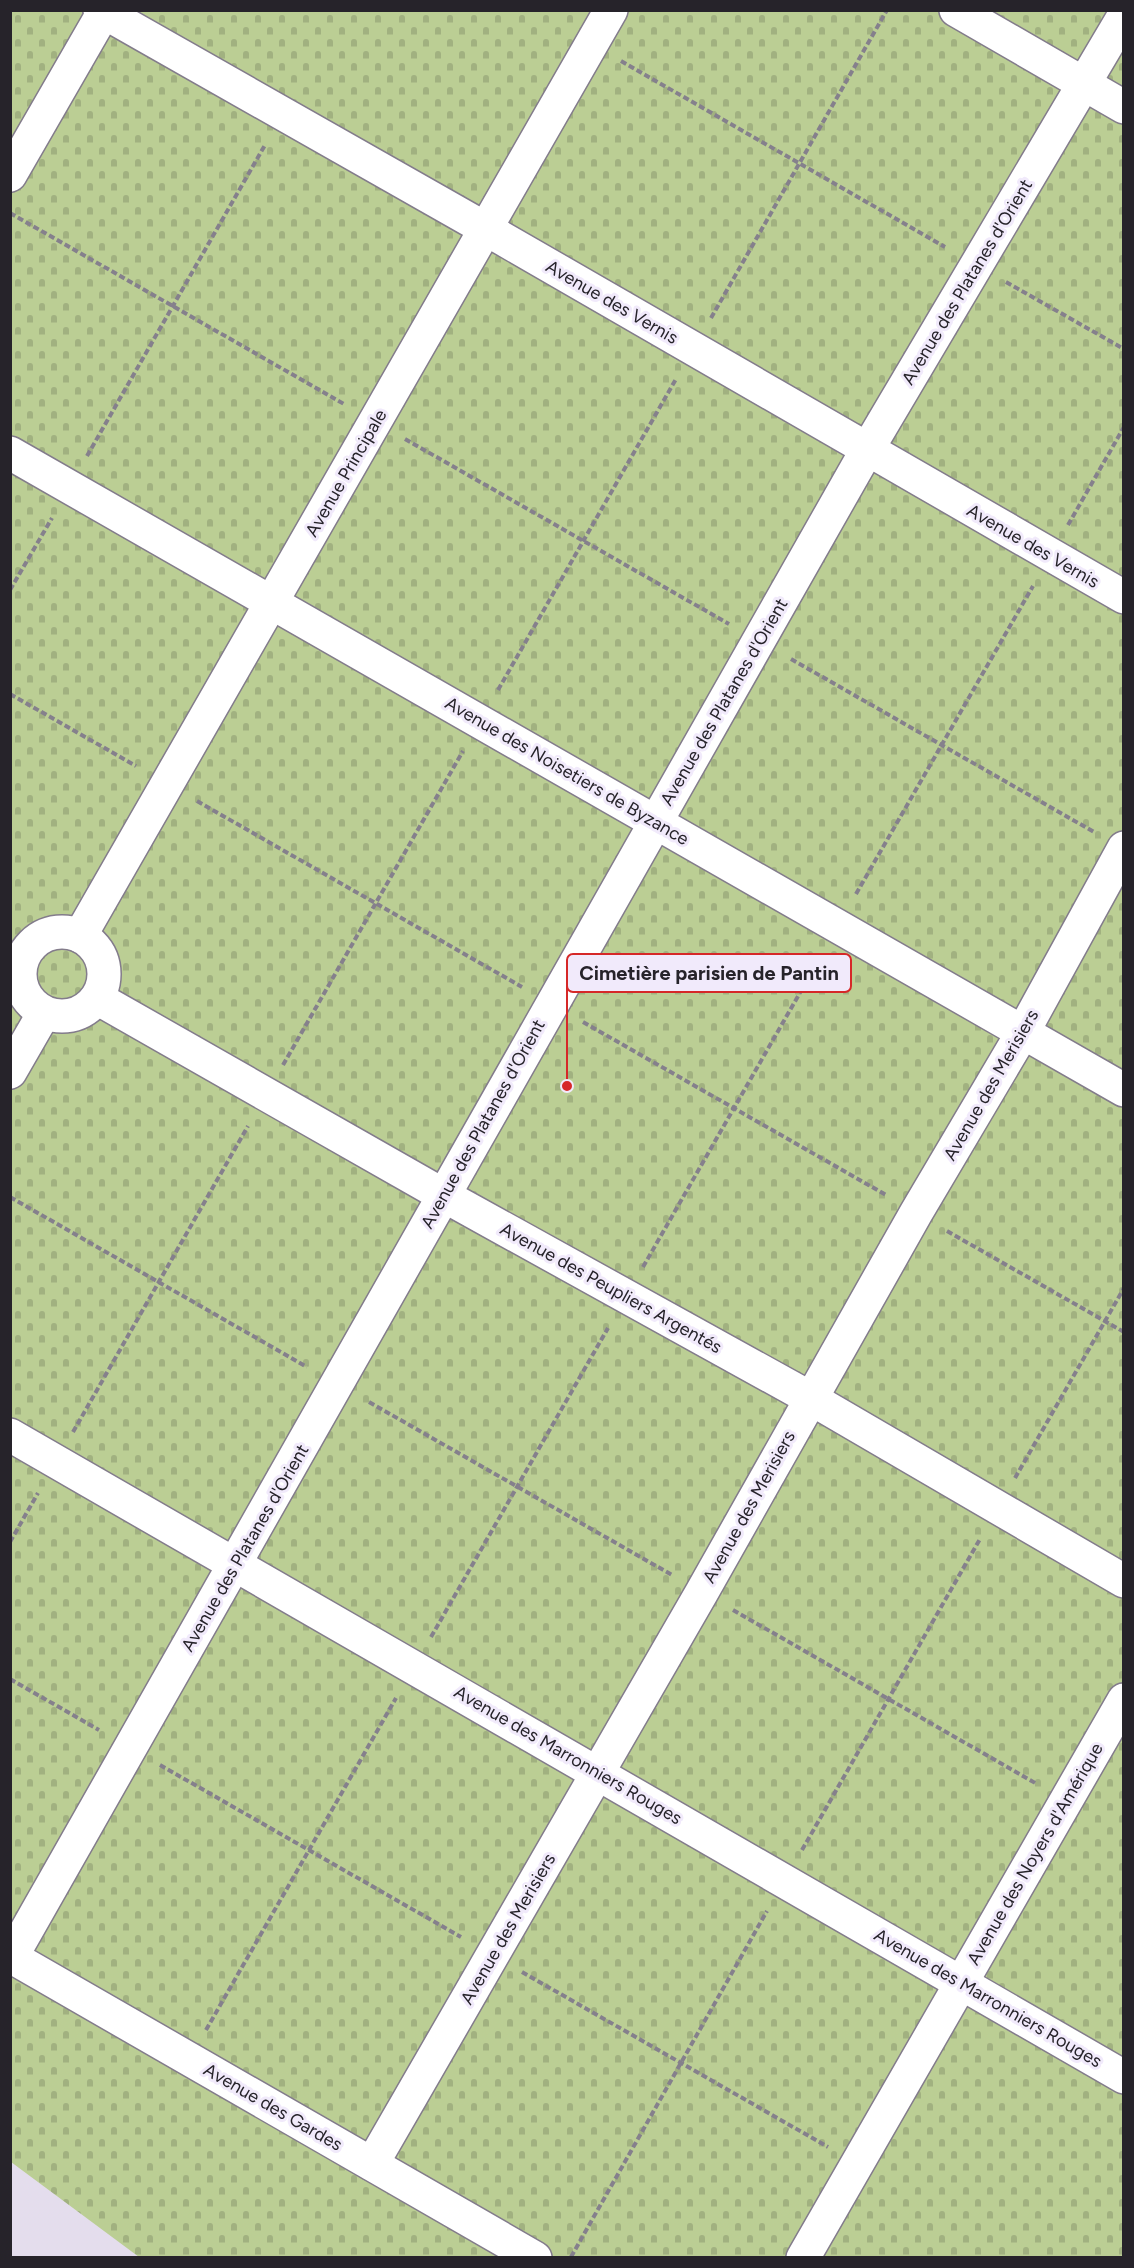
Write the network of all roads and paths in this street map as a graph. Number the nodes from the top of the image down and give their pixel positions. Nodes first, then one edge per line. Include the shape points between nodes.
1 (611, 10) edge
2 (887, 10) edge
3 (956, 10) edge
4 (103, 11) edge
5 (1124, 16) edge
6 (592, 45) junction
7 (1084, 85) junction
8 (1124, 108) edge
9 (283, 114) junction
10 (800, 163) junction
11 (10, 174) edge
12 (10, 213) edge
13 (486, 229) junction
14 (977, 266) junction
15 (173, 306) junction
16 (1124, 349) edge
17 (693, 350) junction
18 (375, 422) junction
19 (1124, 427) edge
20 (867, 450) junction
21 (10, 453) edge
22 (69, 486) junction
23 (584, 540) junction
24 (1050, 555) junction
25 (10, 590) edge
26 (1124, 597) edge
27 (272, 602) junction
28 (758, 641) junction
29 (480, 721) junction
30 (942, 745) junction
31 (655, 822) junction
32 (1123, 848) edge
33 (837, 926) junction
34 (80, 936) junction
35 (18, 950) edge
36 (97, 998) junction
37 (44, 1013) junction
38 (1023, 1032) junction
39 (10, 1072) edge
40 (1124, 1090) edge
41 (267, 1094) junction
42 (443, 1195) junction
43 (10, 1197) edge
44 (159, 1282) junction
45 (1124, 1288) edge
46 (626, 1296) junction
47 (338, 1384) junction
48 (810, 1398) junction
49 (10, 1435) edge
50 (57, 1461) junction
51 (518, 1486) junction
52 (999, 1506) junction
53 (10, 1542) edge
54 (236, 1564) junction
55 (1124, 1581) edge
56 (702, 1592) junction
57 (414, 1666) junction
58 (10, 1679) edge
59 (888, 1699) junction
60 (1124, 1700) edge
61 (130, 1747) junction
62 (597, 1773) junction
63 (1066, 1800) junction
64 (309, 1850) junction
65 (785, 1880) junction
66 (493, 1955) junction
67 (11, 1956) edge
68 (962, 1982) junction
69 (189, 2059) junction
70 (681, 2063) junction
71 (1124, 2077) edge
72 (372, 2164) junction
73 (857, 2164) junction
74 (535, 2258) edge
75 (570, 2258) edge
76 (803, 2258) edge

1 - 6 lane, Avenue Principale
2 - 10 path
3 - 7 lane
4 - 9 lane, Avenue des Vernis
4 - 11 lane
5 - 7 lane, Avenue des Platanes d'Orient
6 - 10 path
6 - 13 lane, Avenue Principale
7 - 8 lane
7 - 14 lane, Avenue des Platanes d'Orient
9 - 13 lane, Avenue des Vernis
9 - 15 path
10 - 14 path
10 - 17 path
12 - 15 path
13 - 17 lane, Avenue des Vernis
13 - 18 lane, Avenue Principale
14 - 16 path
14 - 20 lane, Avenue des Platanes d'Orient
15 - 18 path
15 - 22 path
17 - 20 lane, Avenue des Vernis
17 - 23 path
18 - 23 path
18 - 27 lane, Avenue Principale
19 - 24 path
20 - 24 lane, Avenue des Vernis
20 - 28 lane, Avenue des Platanes d'Orient
21 - 22 lane, Avenue des Noisetiers de Byzance
22 - 25 path
22 - 27 lane, Avenue des Noisetiers de Byzance
23 - 28 path
23 - 29 path
24 - 26 lane, Avenue des Vernis
24 - 30 path
27 - 29 lane, Avenue des Noisetiers de Byzance
27 - 34 lane, Avenue Principale
28 - 30 path
28 - 31 lane, Avenue des Platanes d'Orient
29 - 31 lane, Avenue des Noisetiers de Byzance
29 - 41 path
30 - 32 path
30 - 33 path
31 - 33 lane, Avenue des Noisetiers de Byzance
31 - 42 lane, Avenue des Platanes d'Orient
32 - 38 lane, Avenue des Merisiers
33 - 38 lane, Avenue des Noisetiers de Byzance
33 - 46 path
34 - 35 lane via 49,934
34 - 36 lane via 95,947 103,963 104,981
35 - 37 lane via 21,984 27,998
36 - 37 lane via 78,1014
36 - 41 lane, Avenue des Peupliers Argentés
37 - 39 lane
38 - 40 lane, Avenue des Noisetiers de Byzance
38 - 48 lane, Avenue des Merisiers
41 - 42 lane, Avenue des Peupliers Argentés
41 - 44 path
42 - 46 lane, Avenue des Peupliers Argentés
42 - 47 lane, Avenue des Platanes d'Orient
43 - 44 path
44 - 47 path
44 - 50 path
45 - 52 path
46 - 48 lane, Avenue des Peupliers Argentés
46 - 51 path
47 - 51 path
47 - 54 lane, Avenue des Platanes d'Orient
48 - 52 lane, Avenue des Peupliers Argentés
48 - 56 lane, Avenue des Merisiers
49 - 50 lane, Avenue des Marronniers Rouges
50 - 53 path
50 - 54 lane, Avenue des Marronniers Rouges
51 - 56 path
51 - 57 path
52 - 55 lane, Avenue des Peupliers Argentés
52 - 59 path
54 - 57 lane, Avenue des Marronniers Rouges
54 - 61 lane, Avenue des Platanes d'Orient
56 - 59 path
56 - 62 lane, Avenue des Merisiers
57 - 62 lane, Avenue des Marronniers Rouges
57 - 64 path
58 - 61 path
59 - 63 path
59 - 65 path
60 - 63 lane, Avenue des Noyers d'Amérique
61 - 64 path
61 - 67 lane, Avenue des Platanes d'Orient
62 - 65 lane, Avenue des Marronniers Rouges
62 - 66 lane, Avenue des Merisiers
63 - 68 lane, Avenue des Noyers d'Amérique
64 - 66 path
64 - 69 path
65 - 68 lane, Avenue des Marronniers Rouges
65 - 70 path
66 - 70 path
66 - 72 lane, Avenue des Merisiers
67 - 69 lane, Avenue des Gardes
68 - 71 lane, Avenue des Marronniers Rouges
68 - 73 lane, Avenue des Noyers d'Amérique
69 - 72 lane, Avenue des Gardes
70 - 73 path
70 - 75 path
72 - 74 lane, Avenue des Gardes
73 - 76 lane, Avenue des Noyers d'Amérique

